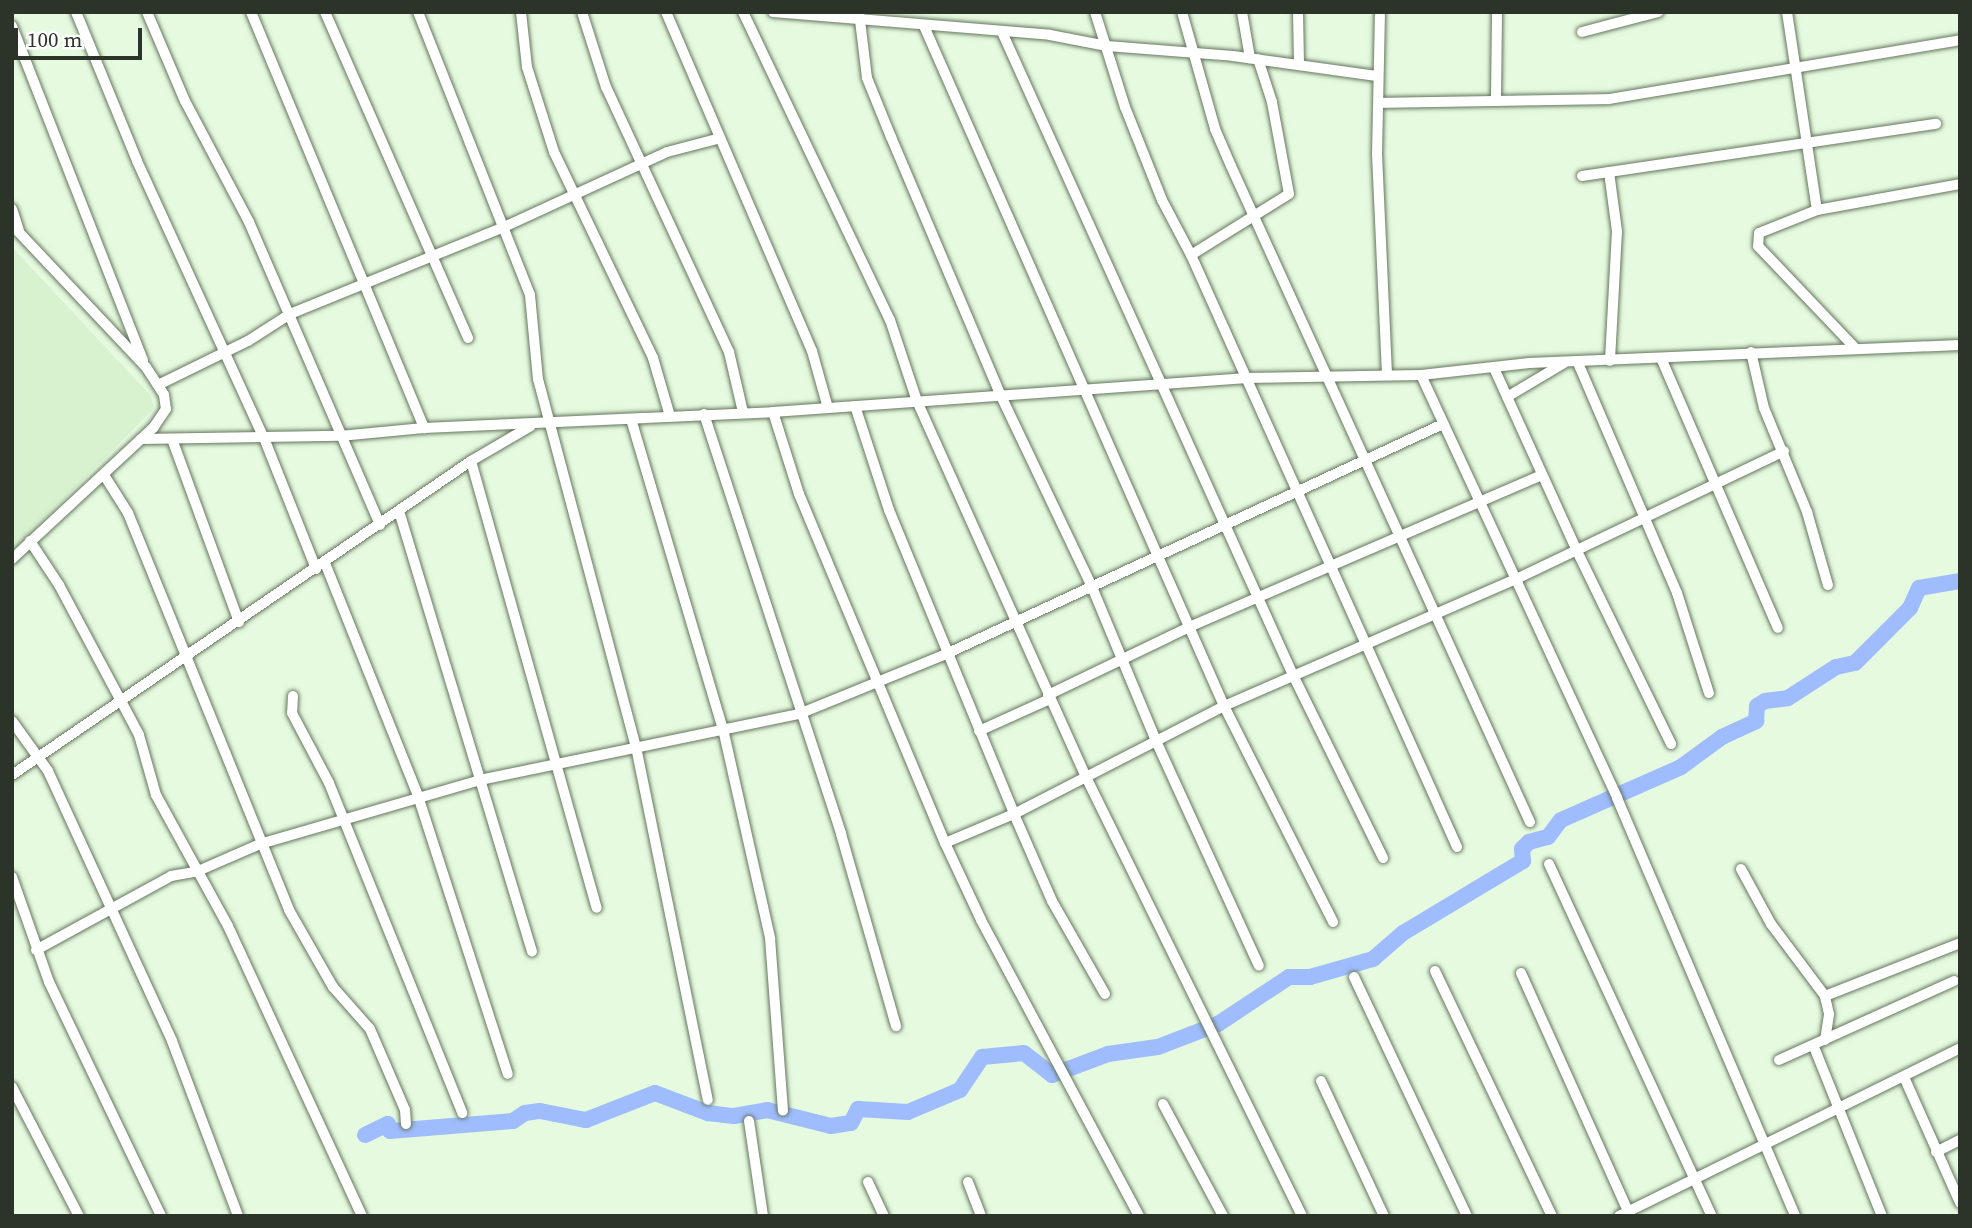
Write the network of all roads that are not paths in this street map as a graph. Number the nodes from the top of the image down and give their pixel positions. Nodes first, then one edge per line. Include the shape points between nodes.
1 (76, 12) edge
2 (147, 12) edge
3 (251, 12) edge
4 (325, 12) edge
5 (418, 12) edge
6 (521, 12) edge
7 (582, 12) edge
8 (666, 12) edge
9 (743, 12) edge
10 (773, 12) edge
11 (1095, 12) edge
12 (1182, 12) edge
13 (1242, 12) edge
14 (1298, 12) edge
15 (1380, 12) edge
16 (1497, 12) edge
17 (1658, 12) edge
18 (1787, 12) edge
19 (818, 14) edge
20 (858, 16) edge
21 (1629, 16) edge
22 (12, 26) edge
23 (924, 26) junction
24 (1002, 32) junction
25 (1582, 32) dead end
26 (1960, 40) edge
27 (1107, 46) junction
28 (1195, 53) junction
29 (1254, 59) junction
30 (1299, 65) junction
31 (1794, 65) junction
32 (1377, 76) junction
33 (1496, 97) junction
34 (1379, 103) junction
35 (1936, 124) dead end
36 (717, 139) junction
37 (1804, 145) junction
38 (642, 165) junction
39 (1609, 172) junction
40 (1582, 176) dead end
41 (1960, 184) edge
42 (574, 196) junction
43 (12, 209) edge
44 (1817, 210) junction
45 (1255, 213) junction
46 (12, 225) edge
47 (504, 227) junction
48 (20, 233) junction
49 (1191, 255) junction
50 (431, 256) junction
51 (363, 285) junction
52 (290, 314) junction
53 (468, 338) dead end
54 (1960, 345) edge
55 (1856, 348) junction
56 (223, 352) junction
57 (1751, 352) junction
58 (1661, 358) junction
59 (1610, 361) junction
60 (1565, 362) junction
61 (1578, 363) junction
62 (146, 367) junction
63 (1494, 368) junction
64 (1387, 375) junction
65 (1421, 375) junction
66 (1325, 377) junction
67 (1244, 379) junction
68 (158, 385) junction
69 (1162, 386) junction
70 (1082, 391) junction
71 (1001, 396) junction
72 (1507, 397) junction
73 (917, 401) junction
74 (855, 406) junction
75 (828, 408) junction
76 (743, 412) junction
77 (773, 412) junction
78 (704, 414) junction
79 (670, 416) junction
80 (631, 419) junction
81 (553, 423) junction
82 (534, 424) junction
83 (1443, 424) junction
84 (424, 428) junction
85 (340, 436) junction
86 (264, 438) junction
87 (141, 439) junction
88 (172, 439) junction
89 (1784, 451) junction
90 (471, 460) junction
91 (1366, 461) junction
92 (104, 475) junction
93 (1542, 475) junction
94 (1715, 484) junction
95 (1295, 494) junction
96 (1482, 503) junction
97 (399, 511) junction
98 (1646, 518) junction
99 (1225, 524) junction
100 (380, 525) junction
101 (1401, 538) junction
102 (30, 541) junction
103 (1576, 549) junction
104 (1158, 557) junction
105 (12, 559) edge
106 (325, 562) junction
107 (1330, 568) junction
108 (316, 569) junction
109 (1516, 579) junction
110 (1828, 585) dead end
111 (1092, 587) junction
112 (1259, 599) junction
113 (1435, 613) junction
114 (1013, 621) junction
115 (239, 622) junction
116 (1189, 627) junction
117 (1777, 628) dead end
118 (1366, 645) junction
119 (946, 654) junction
120 (189, 657) junction
121 (1124, 660) junction
122 (1293, 675) junction
123 (881, 682) junction
124 (1709, 693) dead end
125 (293, 696) dead end
126 (1049, 697) junction
127 (120, 702) junction
128 (1224, 706) junction
129 (799, 714) junction
130 (12, 721) edge
131 (723, 729) junction
132 (979, 731) junction
133 (1156, 741) junction
134 (1671, 744) dead end
135 (636, 747) junction
136 (38, 757) junction
137 (558, 762) junction
138 (12, 775) edge
139 (1085, 775) junction
140 (480, 779) junction
141 (418, 796) junction
142 (1014, 814) junction
143 (344, 820) junction
144 (1530, 822) dead end
145 (946, 843) junction
146 (260, 844) junction
147 (1457, 847) dead end
148 (1383, 858) dead end
149 (1549, 864) dead end
150 (1741, 869) dead end
151 (198, 871) junction
152 (12, 877) edge
153 (597, 908) dead end
154 (110, 909) junction
155 (1333, 922) dead end
156 (1960, 943) edge
157 (36, 950) junction
158 (532, 951) dead end
159 (1259, 966) dead end
160 (1436, 971) dead end
161 (1521, 973) dead end
162 (1354, 977) dead end
163 (1954, 981) dead end
164 (1105, 994) dead end
165 (1825, 996) junction
166 (896, 1026) dead end
167 (1825, 1040) junction
168 (1814, 1047) junction
169 (1960, 1048) edge
170 (1779, 1060) dead end
171 (508, 1074) dead end
172 (1904, 1077) junction
173 (1321, 1081) dead end
174 (12, 1087) edge
175 (708, 1100) dead end
176 (1163, 1104) dead end
177 (1837, 1109) junction
178 (783, 1111) dead end
179 (462, 1113) dead end
180 (748, 1121) dead end
181 (405, 1124) dead end
182 (1960, 1140) edge
183 (1766, 1146) junction
184 (1936, 1152) junction
185 (868, 1182) dead end
186 (968, 1182) dead end
187 (1697, 1182) junction
188 (1960, 1203) edge
189 (1626, 1214) edge
190 (79, 1216) edge
191 (161, 1216) edge
192 (238, 1216) edge
193 (362, 1216) edge
194 (763, 1216) edge
195 (884, 1216) edge
196 (981, 1216) edge
197 (1139, 1216) edge
198 (1223, 1216) edge
199 (1303, 1216) edge
200 (1384, 1216) edge
201 (1467, 1216) edge
202 (1552, 1216) edge
203 (1712, 1216) edge
204 (1796, 1216) edge
205 (1882, 1216) edge

1 - 56 street
2 - 52 street via 185,101 249,222
3 - 51 street
4 - 50 street
5 - 47 street via 449,100
6 - 42 street via 538,106
7 - 38 street via 606,87
8 - 36 street
9 - 73 street via 890,320
10 - 19 street
11 - 27 street
12 - 28 street
13 - 29 street
14 - 30 street
15 - 32 street
16 - 33 street
17 - 21 street
18 - 31 street
19 - 20 street
20 - 23 street
20 - 71 street via 867,78
21 - 25 street
22 - 62 street
23 - 24 street
23 - 70 street
24 - 27 street
24 - 69 street
26 - 31 street
27 - 28 street
27 - 49 street via 1146,162
28 - 29 street
28 - 45 street via 1215,129
29 - 30 street
29 - 45 street via 1272,102 1289,194
30 - 32 street
31 - 33 street via 1609,99
31 - 37 street
32 - 34 street
33 - 34 street
34 - 64 street
35 - 37 street
36 - 38 street via 667,152
36 - 75 street via 812,351
37 - 39 street
37 - 44 street
38 - 42 street
38 - 76 street via 729,352
39 - 40 street
39 - 59 street via 1617,231
41 - 44 street
42 - 47 street
42 - 79 street via 653,358
43 - 48 street
44 - 55 street via 1759,233 1758,246
45 - 49 street
45 - 66 street
46 - 48 street
47 - 50 street
47 - 81 street via 530,295 533,353
48 - 62 street
49 - 67 street
50 - 51 street
50 - 53 street
51 - 52 street
51 - 84 street
52 - 56 street
52 - 85 street
54 - 55 street
55 - 57 street
56 - 68 street
56 - 86 street
57 - 58 street
57 - 89 street via 1764,408
58 - 59 street
58 - 94 street
59 - 61 street
60 - 61 street
60 - 63 street
60 - 72 street
61 - 98 street
62 - 68 street
63 - 65 street
63 - 72 street
64 - 65 street
64 - 66 street
65 - 83 street
66 - 67 street
66 - 91 street
67 - 69 street
67 - 95 street
68 - 87 street via 166,410
69 - 70 street
69 - 99 street
70 - 71 street
70 - 104 street
71 - 73 street
71 - 111 street
72 - 93 street
73 - 74 street
73 - 114 street
74 - 75 street
74 - 119 street via 885,498
75 - 77 street
76 - 77 street
76 - 78 street
77 - 123 street via 799,494
78 - 79 street
78 - 129 street
79 - 80 street
80 - 81 street
80 - 131 street
81 - 82 street
81 - 135 street
82 - 84 street
82 - 90 street
83 - 91 street
83 - 96 street
84 - 85 street
85 - 86 street
85 - 100 street
86 - 88 street
86 - 108 street
87 - 88 street
87 - 92 street
88 - 115 street
89 - 94 street
89 - 110 street
90 - 97 street
90 - 137 street
91 - 95 street
91 - 101 street
92 - 102 street
92 - 120 street via 128,513
93 - 96 street
93 - 103 street
94 - 98 street
94 - 117 street
95 - 99 street
95 - 107 street
96 - 101 street
96 - 109 street
97 - 100 street
97 - 140 street
98 - 103 street
98 - 124 street
99 - 104 street
99 - 112 street
100 - 106 street
101 - 107 street
101 - 113 street
102 - 105 street
102 - 127 street via 59,584
103 - 109 street
103 - 134 street
104 - 111 street
104 - 116 street
106 - 108 street
106 - 141 street
107 - 112 street
107 - 118 street
108 - 115 street
109 - 113 street
109 - 183 street via 1617,798
111 - 114 street
111 - 121 street
112 - 116 street
112 - 122 street
113 - 118 street
113 - 144 street
114 - 119 street
114 - 126 street
115 - 120 street
116 - 121 street
116 - 128 street
118 - 122 street
118 - 147 street
119 - 123 street
119 - 132 street
120 - 127 street
120 - 146 street
121 - 126 street
121 - 133 street
122 - 128 street
122 - 148 street
123 - 129 street
123 - 145 street
125 - 143 street via 292,713
126 - 132 street
126 - 139 street
127 - 136 street
127 - 151 street via 139,735 156,795
128 - 133 street
128 - 155 street
129 - 131 street
129 - 166 street via 841,834
130 - 136 street
131 - 135 street
131 - 178 street via 770,937
132 - 142 street
133 - 139 street
133 - 159 street
135 - 137 street
135 - 175 street
136 - 138 street
136 - 154 street
137 - 140 street
137 - 153 street
139 - 142 street
139 - 199 street
140 - 141 street
140 - 158 street
141 - 143 street
141 - 171 street
142 - 145 street
142 - 164 street via 1052,901
143 - 146 street
143 - 179 street
145 - 197 street via 981,920
146 - 151 street
146 - 181 street via 332,987 370,1029 405,1110
149 - 187 street
150 - 165 street via 1771,925
151 - 154 street via 172,876
151 - 193 street
152 - 157 street
154 - 157 street
154 - 192 street via 198,1104
156 - 165 street
157 - 191 street
160 - 202 street
161 - 189 street
162 - 201 street
163 - 167 street
165 - 167 street via 1829,1014
167 - 168 street
168 - 170 street
168 - 177 street
169 - 172 street
172 - 177 street
172 - 184 street
173 - 200 street
174 - 190 street
176 - 198 street
177 - 183 street
177 - 205 street
180 - 194 street
182 - 184 street
183 - 187 street
183 - 204 street
184 - 188 street
185 - 195 street
186 - 196 street
187 - 189 street
187 - 203 street

